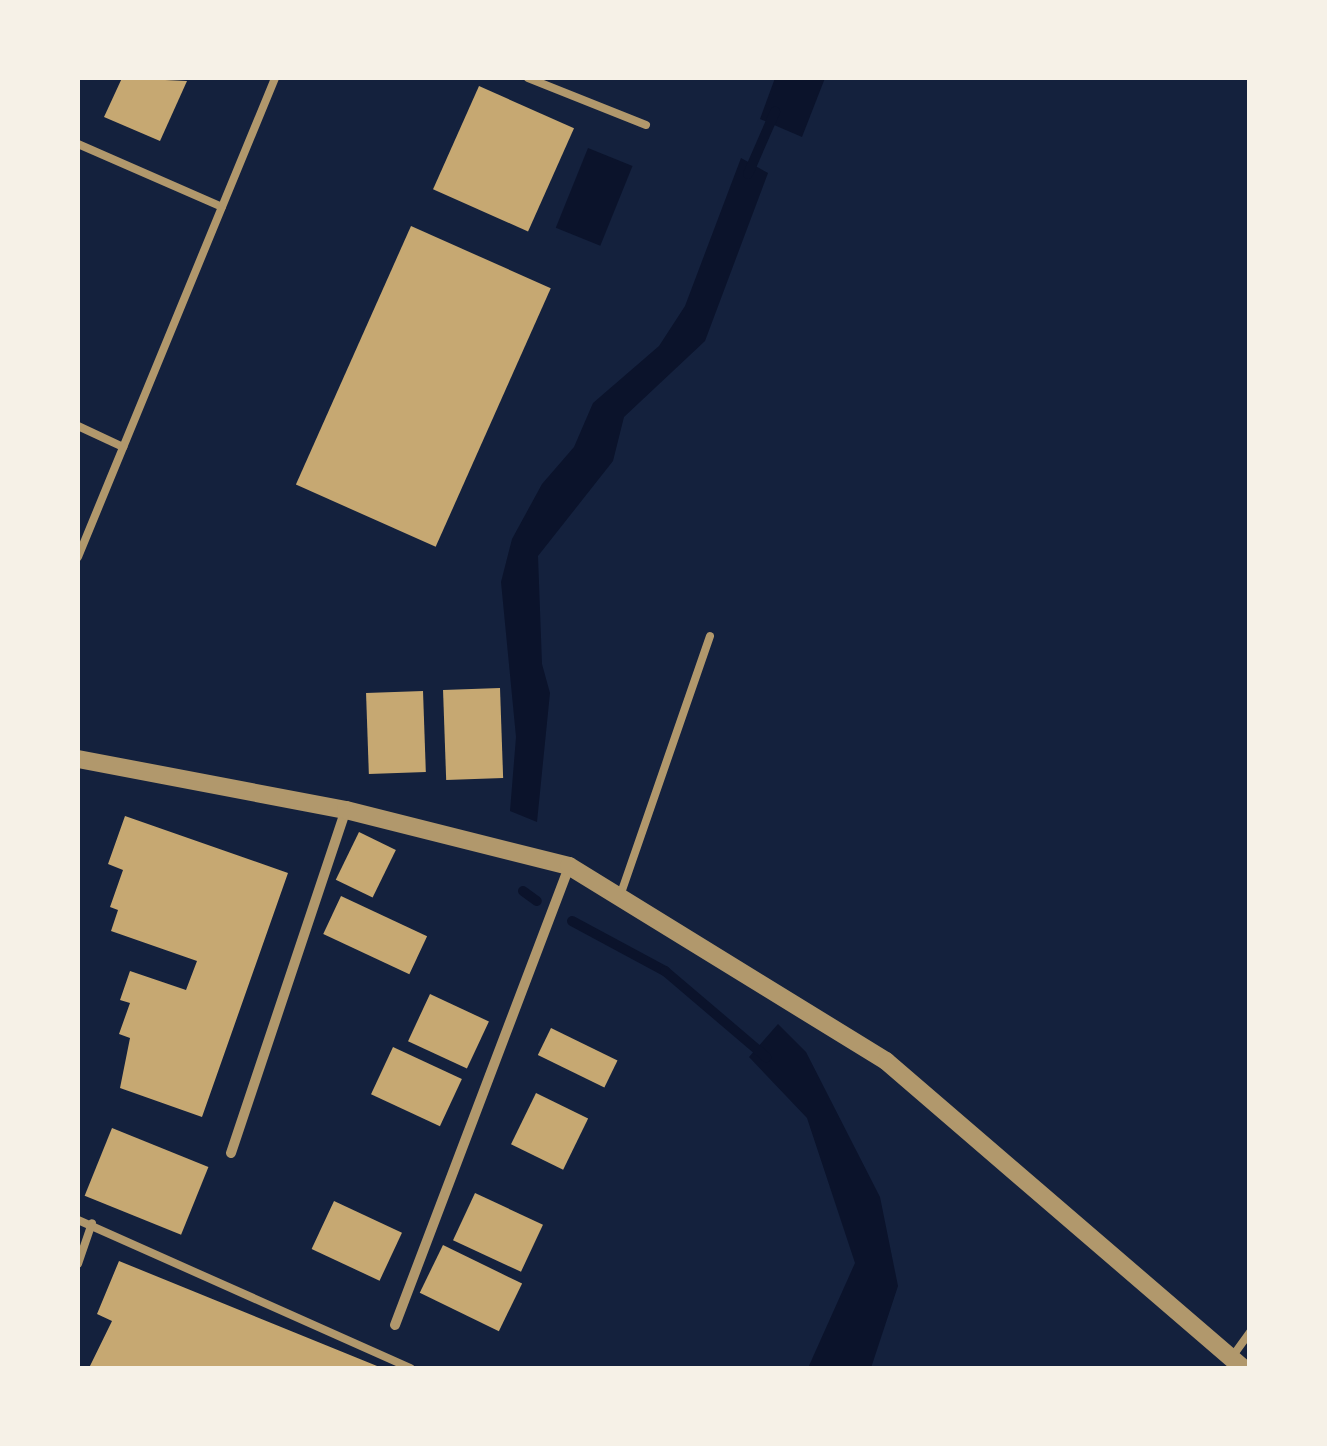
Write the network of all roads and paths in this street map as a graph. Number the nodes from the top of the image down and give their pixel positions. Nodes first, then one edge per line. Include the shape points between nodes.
1 (275, 78) edge
2 (528, 78) edge
3 (646, 124) dead end
4 (78, 144) edge
5 (222, 207) junction
6 (78, 426) edge
7 (123, 447) junction
8 (78, 557) edge
9 (710, 636) dead end
10 (78, 758) edge
11 (346, 810) junction
12 (569, 866) junction
13 (619, 898) junction
14 (231, 1152) dead end
15 (78, 1220) edge
16 (92, 1223) junction
17 (78, 1264) edge
18 (395, 1325) dead end
19 (1250, 1332) edge
20 (1237, 1363) edge
21 (412, 1368) edge

1 - 5 lane
2 - 3 lane
4 - 5 lane
5 - 7 lane
6 - 7 lane
7 - 8 lane
9 - 13 lane
10 - 11 street
11 - 12 street
11 - 14 street
12 - 13 street
12 - 18 street
13 - 20 street via 886,1061
15 - 16 lane
16 - 17 lane
16 - 21 lane
19 - 20 lane

